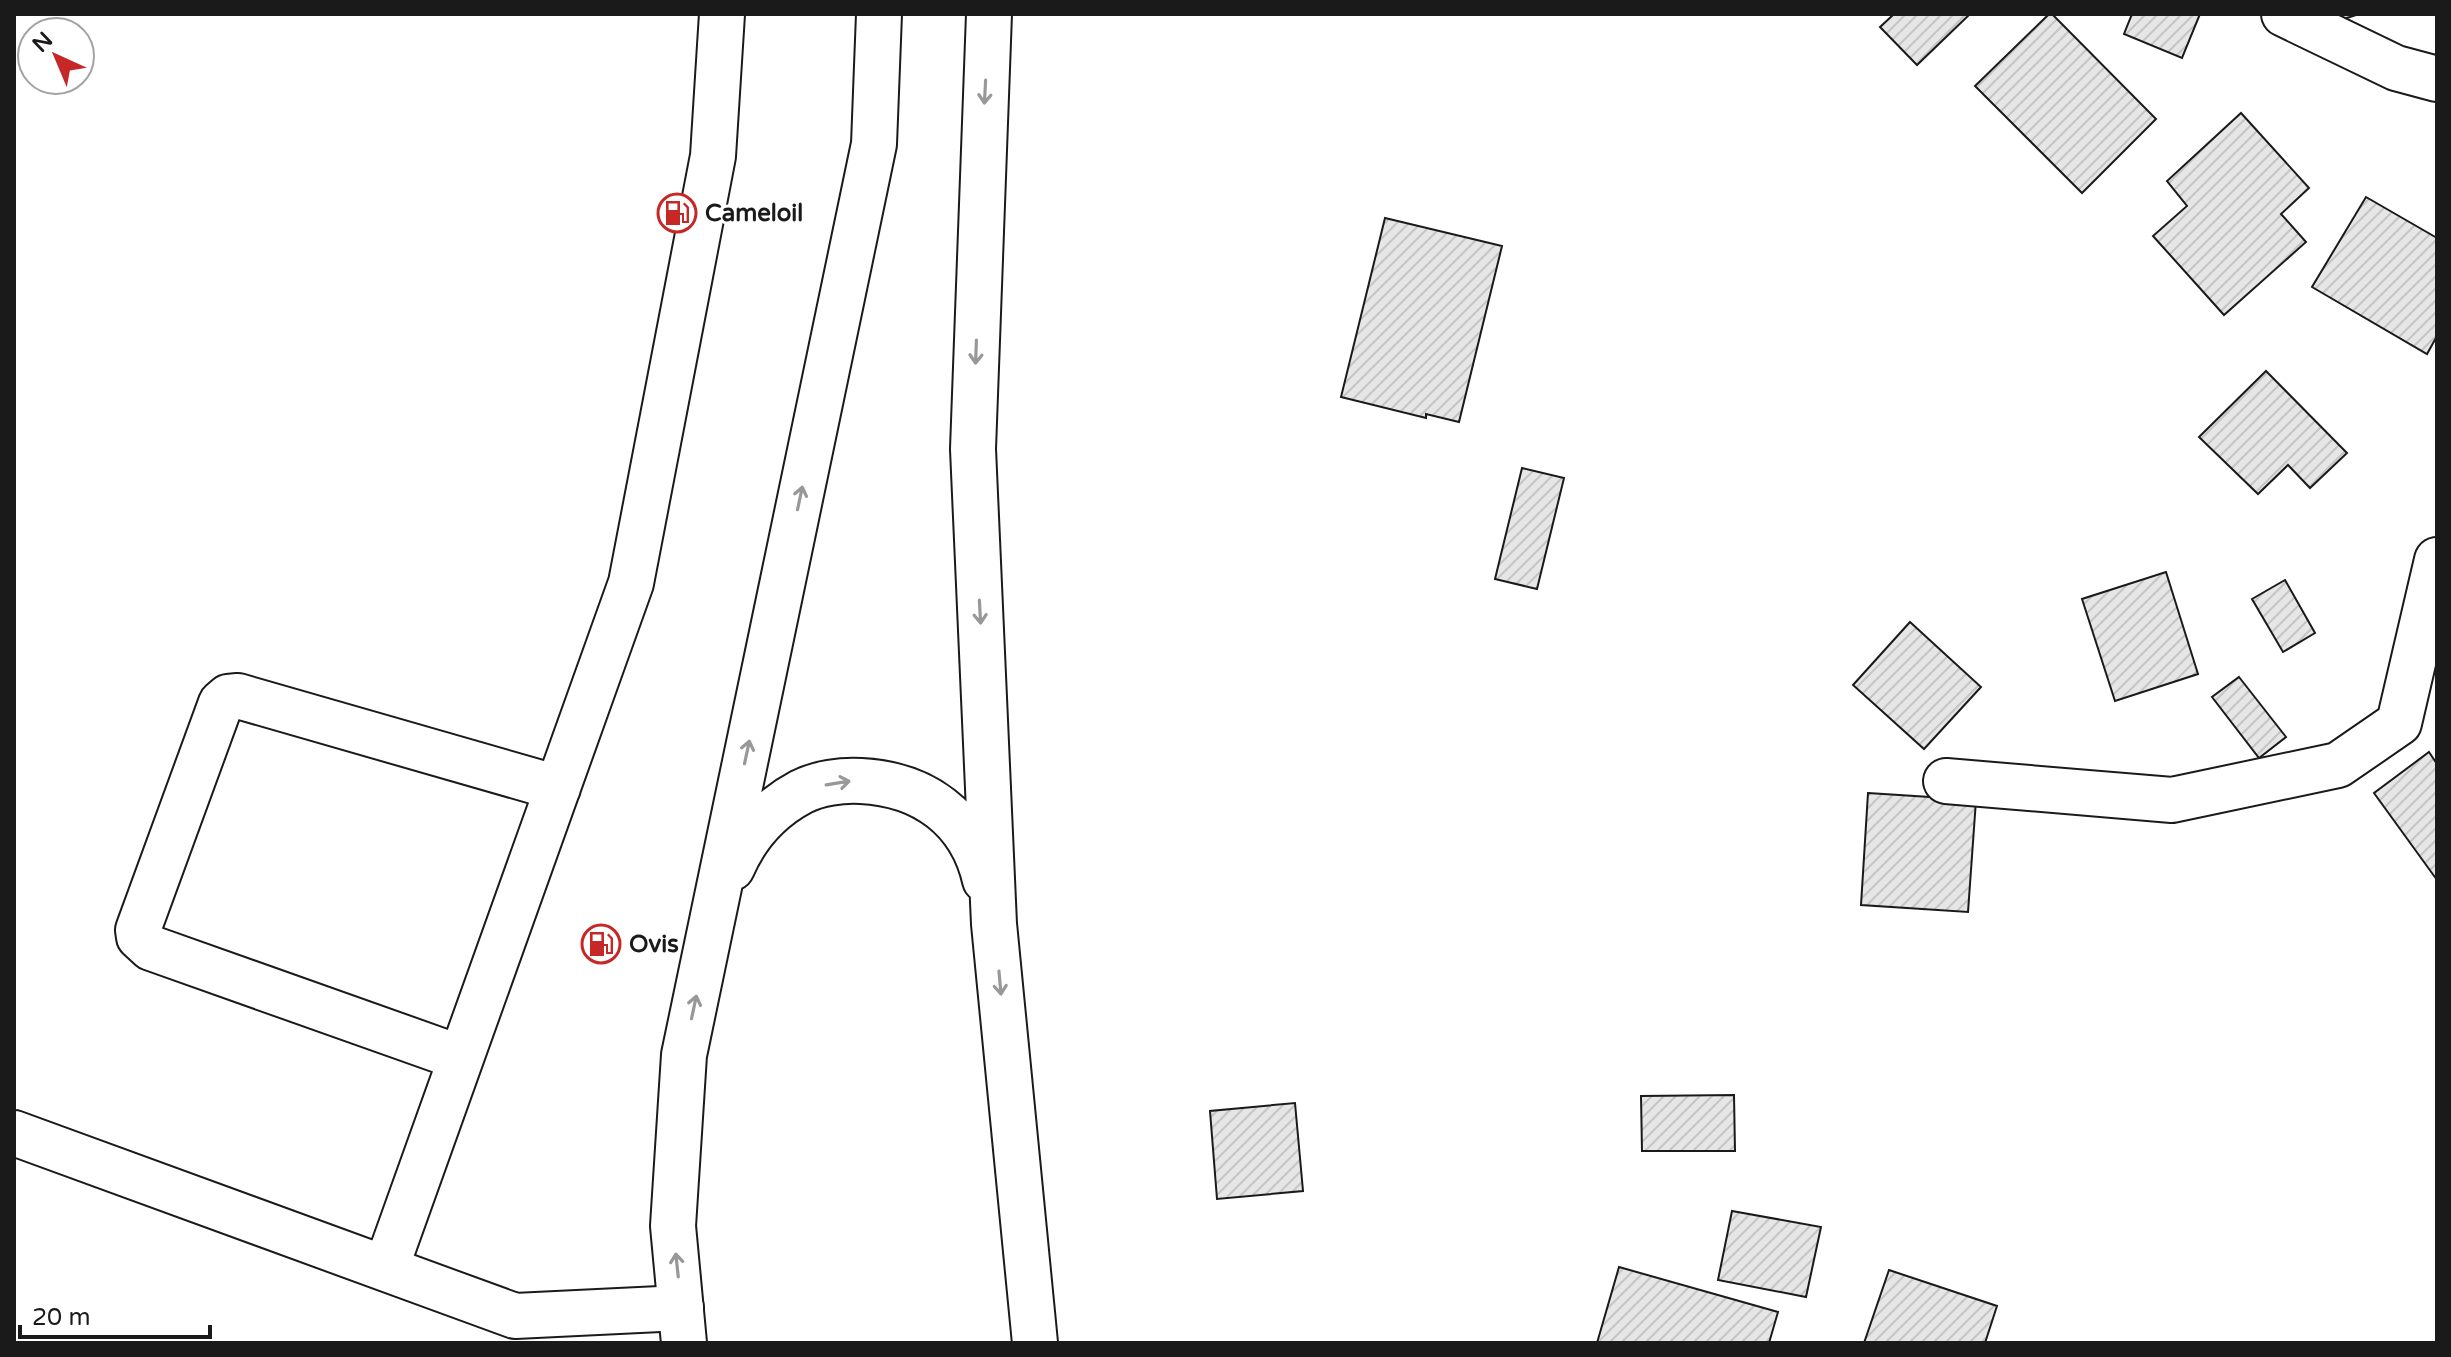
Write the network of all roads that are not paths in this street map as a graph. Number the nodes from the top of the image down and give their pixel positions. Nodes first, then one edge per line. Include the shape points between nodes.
1 (722, 14) edge
2 (879, 14) edge
3 (989, 14) edge
4 (2284, 14) edge
5 (2437, 79) edge
6 (2437, 560) edge
7 (1946, 781) dead end
8 (558, 788) junction
9 (714, 910) junction
10 (994, 924) junction
11 (461, 1058) junction
12 (14, 1133) edge
13 (386, 1268) junction
14 (682, 1326) edge
15 (1035, 1343) edge

1 - 8 main road via 713,156 631,583
9 -> 2 main road via 874,144
3 -> 10 main road via 973,449
4 - 5 main road via 2396,68
6 - 7 main road via 2399,723 2338,765 2172,800
8 - 11 main road
8 - 11 main road via 228,697 221,703 138,930 151,948
9 -> 10 main road via 742,845 768,814 803,791 843,780 884,782 924,796 956,822 979,856
14 -> 9 main road via 673,1226 684,1055
10 -> 15 main road
11 - 13 main road
12 - 13 main road
13 - 14 main road via 515,1316

